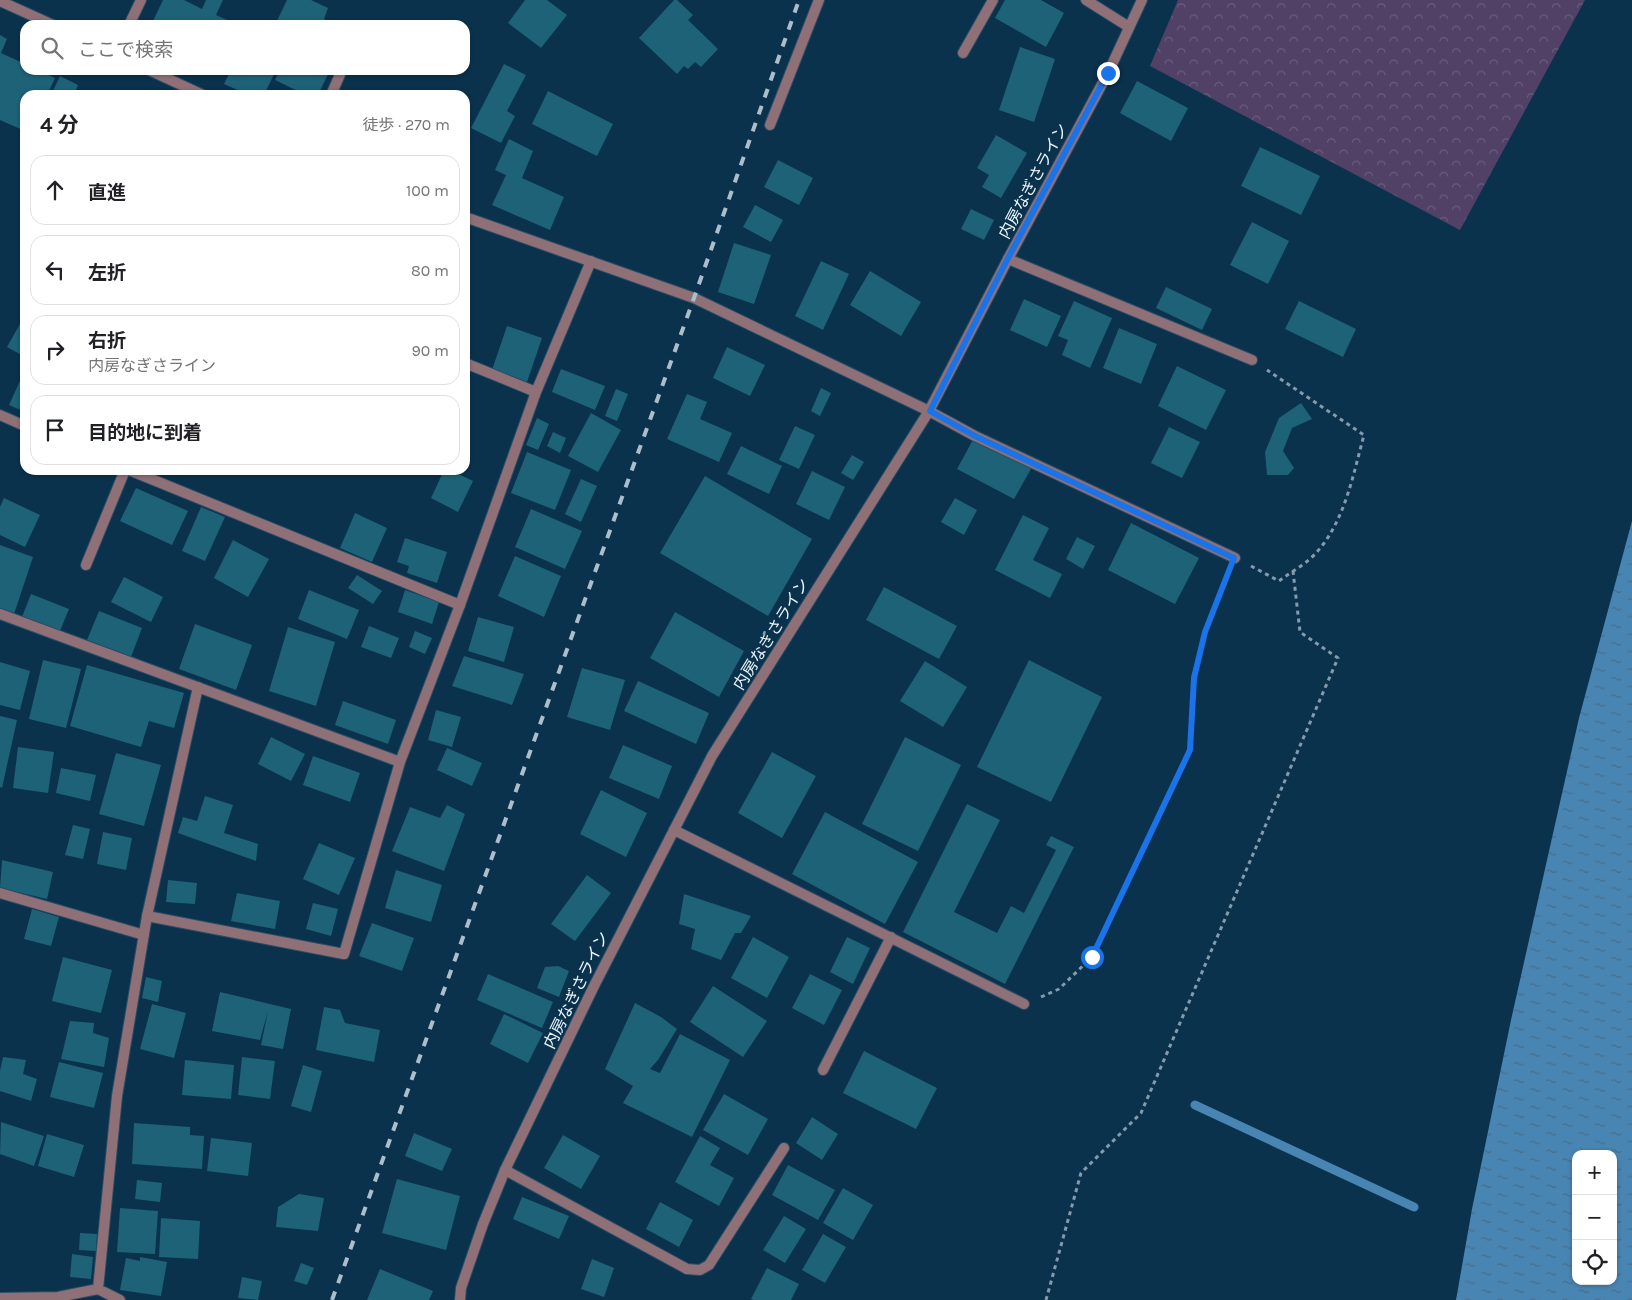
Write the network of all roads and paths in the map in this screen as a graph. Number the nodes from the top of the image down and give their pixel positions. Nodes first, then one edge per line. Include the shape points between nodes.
1 (141, 0) edge
2 (818, 0) edge
3 (993, 0) edge
4 (1086, 0) edge
5 (1142, 0) edge
6 (0, 1) edge
7 (41, 20) edge
8 (131, 20) edge
9 (1129, 27) junction
10 (963, 53) dead end
11 (160, 75) edge
12 (340, 75) edge
13 (192, 90) edge
14 (333, 90) edge
15 (770, 125) dead end
16 (470, 218) edge
17 (1008, 258) junction
18 (591, 261) junction
19 (1252, 360) joint
20 (470, 365) edge
21 (536, 392) junction
22 (930, 411) junction
23 (0, 415) edge
24 (20, 424) edge
25 (123, 475) edge
26 (141, 475) edge
27 (1234, 558) junction
28 (86, 565) dead end
29 (1293, 571) junction
30 (460, 605) junction
31 (0, 614) edge
32 (198, 687) junction
33 (400, 762) junction
34 (674, 830) junction
35 (0, 893) edge
36 (148, 916) junction
37 (144, 935) junction
38 (891, 937) junction
39 (1024, 1004) joint
40 (823, 1070) dead end
41 (784, 1148) dead end
42 (505, 1170) junction
43 (98, 1289) junction
44 (0, 1298) edge
45 (120, 1300) edge
46 (460, 1300) edge
47 (1046, 1300) edge

1 - 8 street
2 - 15 street
3 - 10 street
4 - 9 street
5 - 9 street, 内房なぎさライン
6 - 7 street
9 - 17 street, 内房なぎさライン via 1108,73
11 - 13 street
12 - 14 street
16 - 18 street
17 - 19 street
17 - 22 street, 内房なぎさライン
18 - 21 street
18 - 22 street via 694,298
19 - 29 path via 1364,435 1345,504 1328,538 1315,554
20 - 21 street
21 - 30 street
22 - 27 street via 975,436
22 - 34 street, 内房なぎさライン via 712,756
23 - 24 street
25 - 28 street
26 - 30 street
27 - 29 path via 1279,581
27 - 39 path via 1205,632 1194,678 1190,750 1092,957 1059,989
29 - 47 path via 1300,632 1338,658 1141,1113 1081,1173
30 - 33 street
31 - 32 street
32 - 33 street
32 - 36 street
33 - 36 street via 344,954
34 - 38 street
34 - 42 street, 内房なぎさライン
35 - 37 street
36 - 37 street
37 - 43 street via 117,1096
38 - 39 street
38 - 40 street
41 - 42 street via 709,1265 700,1270 688,1269
42 - 46 street, 内房なぎさライン via 483,1224
43 - 44 street via 58,1297
43 - 45 street

